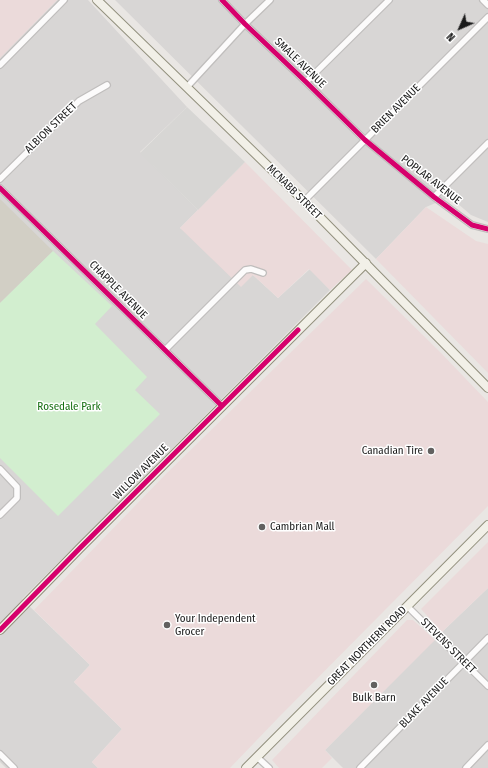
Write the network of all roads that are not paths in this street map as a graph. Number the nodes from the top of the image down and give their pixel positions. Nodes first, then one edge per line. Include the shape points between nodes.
1 (64, 0) edge
2 (97, 0) edge
3 (222, 0) edge
4 (270, 0) edge
5 (389, 0) edge
6 (483, 0) edge
7 (488, 5) edge
8 (488, 17) edge
9 (245, 24) junction
10 (0, 65) edge
11 (306, 82) junction
12 (108, 85) dead end
13 (187, 87) junction
14 (365, 140) junction
15 (488, 143) edge
16 (0, 179) edge
17 (0, 188) edge
18 (434, 197) junction
19 (304, 201) junction
20 (488, 229) edge
21 (366, 263) junction
22 (262, 273) dead end
23 (165, 350) junction
24 (488, 388) edge
25 (222, 406) junction
26 (0, 469) edge
27 (0, 515) edge
28 (488, 525) edge
29 (407, 606) junction
30 (0, 630) edge
31 (488, 638) edge
32 (464, 662) junction
33 (488, 686) edge
34 (488, 745) edge
35 (0, 754) edge
36 (257, 757) junction
37 (14, 768) edge
38 (246, 768) edge
39 (269, 768) edge
40 (360, 768) edge
41 (466, 768) edge

1 - 10 street
2 - 13 main road, MCNABB STREET
3 - 9 street, SMALE AVENUE
4 - 9 street
5 - 11 street
6 - 7 street
8 - 14 street, BRIEN AVENUE
9 - 11 street, SMALE AVENUE
9 - 13 street
11 - 14 street, SMALE AVENUE
12 - 16 street, ALBION STREET via 79,101
13 - 19 main road, MCNABB STREET
14 - 18 street, POPLAR AVENUE
14 - 19 street, BRIEN AVENUE
15 - 18 street
17 - 23 street, CHAPPLE AVENUE
18 - 20 street, POPLAR AVENUE via 472,225
19 - 21 main road, MCNABB STREET
21 - 24 main road, MCNABB STREET
21 - 25 main road, WILLOW AVENUE
22 - 23 street via 251,269 244,270
23 - 25 street, CHAPPLE AVENUE
25 - 30 main road, WILLOW AVENUE
26 - 27 street via 17,487 17,498
28 - 29 main road, GREAT NORTHERN ROAD
29 - 32 street, STEVENS STREET
29 - 36 main road, GREAT NORTHERN ROAD
31 - 32 street, BLAKE AVENUE
32 - 33 street, STEVENS STREET
32 - 40 street, BLAKE AVENUE
34 - 41 street
35 - 37 street
36 - 38 main road, GREAT NORTHERN ROAD
36 - 39 street

